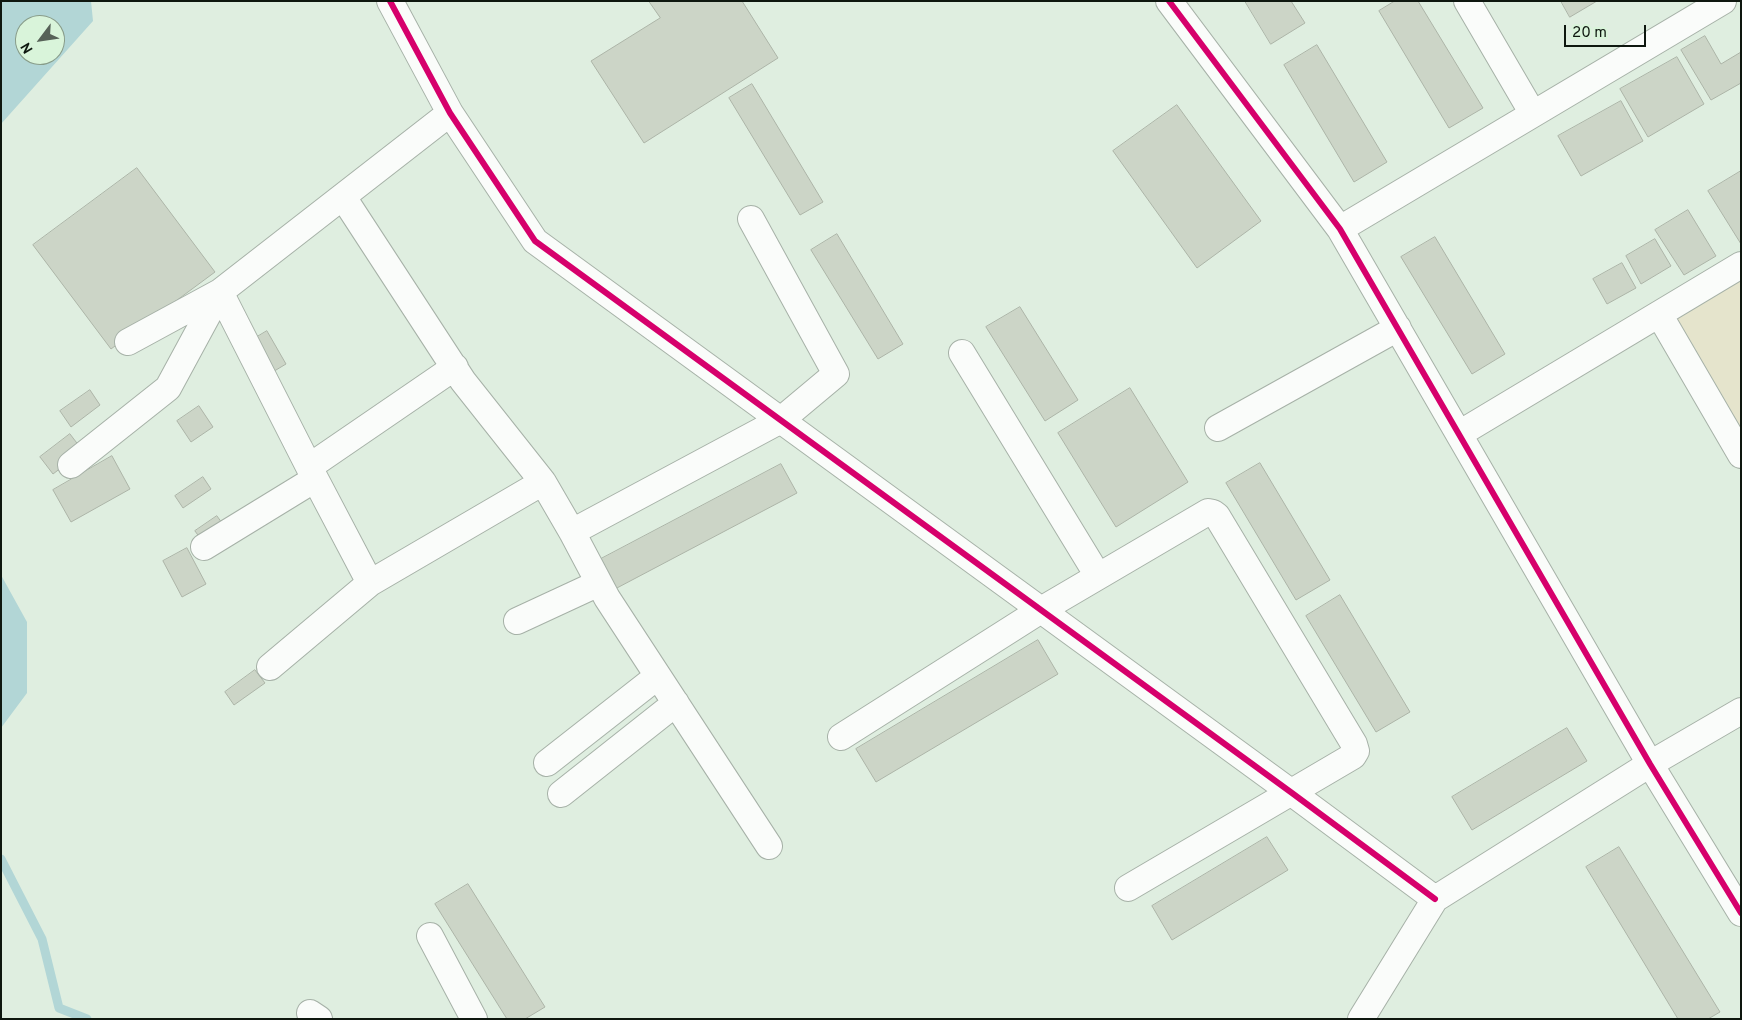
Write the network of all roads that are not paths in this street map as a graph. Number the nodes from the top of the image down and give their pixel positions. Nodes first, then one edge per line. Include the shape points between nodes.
1 (390, 1) edge
2 (1169, 1) edge
3 (1467, 1) edge
4 (1723, 1) edge
5 (450, 113) junction
6 (1533, 114) junction
7 (343, 197) junction
8 (751, 219) dead end
9 (1340, 229) junction
10 (1741, 266) edge
11 (220, 292) junction
12 (1659, 314) junction
13 (1398, 328) junction
14 (128, 342) dead end
15 (962, 353) dead end
16 (455, 367) junction
17 (781, 420) junction
18 (1218, 428) dead end
19 (1459, 434) junction
20 (1741, 455) edge
21 (71, 465) dead end
22 (312, 473) junction
23 (543, 482) junction
24 (572, 532) junction
25 (204, 547) dead end
26 (1098, 576) junction
27 (370, 583) junction
28 (599, 583) junction
29 (1041, 610) junction
30 (517, 621) dead end
31 (270, 667) dead end
32 (658, 676) junction
33 (676, 703) junction
34 (1741, 711) edge
35 (841, 737) dead end
36 (547, 763) dead end
37 (1650, 764) junction
38 (1292, 792) junction
39 (561, 794) dead end
40 (769, 846) dead end
41 (1128, 888) dead end
42 (1435, 899) junction
43 (1741, 913) edge
44 (430, 936) dead end
45 (474, 1019) edge
46 (1362, 1019) edge

1 - 5 street
2 - 9 street
3 - 6 street
4 - 6 street
5 - 7 street
5 - 17 street via 536,240
6 - 9 street
7 - 11 street
7 - 16 street
8 - 17 street via 836,374
9 - 13 street
10 - 12 street
11 - 14 street
11 - 21 street via 168,388
11 - 22 street
12 - 19 street
12 - 20 street
13 - 18 street
13 - 19 street
15 - 26 street
16 - 22 street
16 - 23 street
17 - 24 street
17 - 29 street
19 - 37 street
22 - 25 street
22 - 27 street
23 - 24 street
23 - 27 street
24 - 28 street
26 - 29 street
26 - 38 street via 1208,512 1217,516 1356,751 1354,756
27 - 31 street
28 - 30 street
28 - 32 street
29 - 35 street
29 - 38 street
32 - 33 street
32 - 36 street
33 - 39 street
33 - 40 street
34 - 37 street
37 - 42 street
37 - 43 street
38 - 41 street
38 - 42 street
42 - 46 street
44 - 45 street

